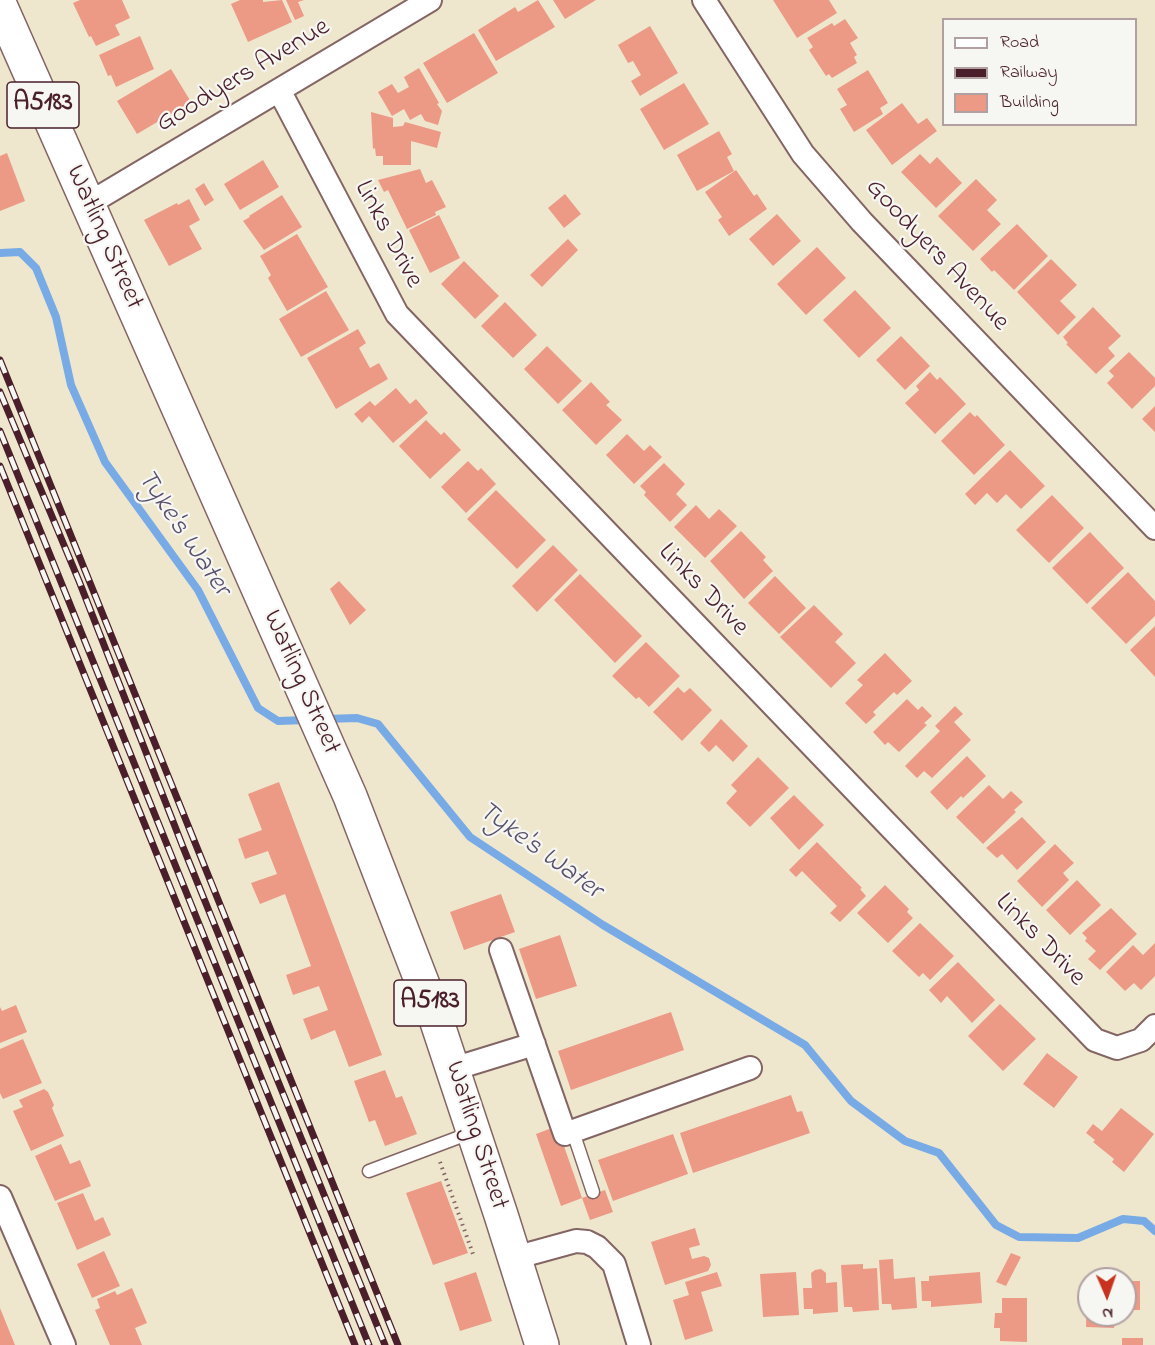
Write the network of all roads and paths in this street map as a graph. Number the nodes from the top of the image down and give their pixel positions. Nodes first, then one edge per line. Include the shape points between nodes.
1 (430, 0) edge
2 (704, 0) edge
3 (0, 4) edge
4 (279, 90) junction
5 (88, 204) junction
6 (1155, 528) edge
7 (501, 950) dead end
8 (1155, 1026) edge
9 (534, 1044) junction
10 (750, 1068) dead end
11 (453, 1069) junction
12 (474, 1131) junction
13 (573, 1131) junction
14 (435, 1146) junction
15 (369, 1171) dead end
16 (593, 1192) dead end
17 (0, 1197) edge
18 (472, 1254) dead end
19 (514, 1258) junction
20 (64, 1345) edge
21 (542, 1345) edge
22 (639, 1345) edge

1 - 4 street, Goodyers Avenue
2 - 6 street, Goodyers Avenue via 803,154 862,222
3 - 5 main road, Watling Street / A5183
4 - 5 street, Goodyers Avenue
4 - 8 street, Links Drive via 397,314 1095,1040 1117,1048 1141,1041
5 - 11 main road, Watling Street / A5183 via 331,752 386,885
7 - 9 street
9 - 11 street
9 - 13 street via 565,1134
10 - 13 street
11 - 12 main road, Watling Street / A5183
12 - 14 lane
12 - 19 main road, Watling Street / A5183
13 - 16 lane
14 - 15 lane
14 - 18 path
17 - 20 street
19 - 21 main road, Watling Street / A5183
19 - 22 street via 576,1241 597,1247 614,1263

